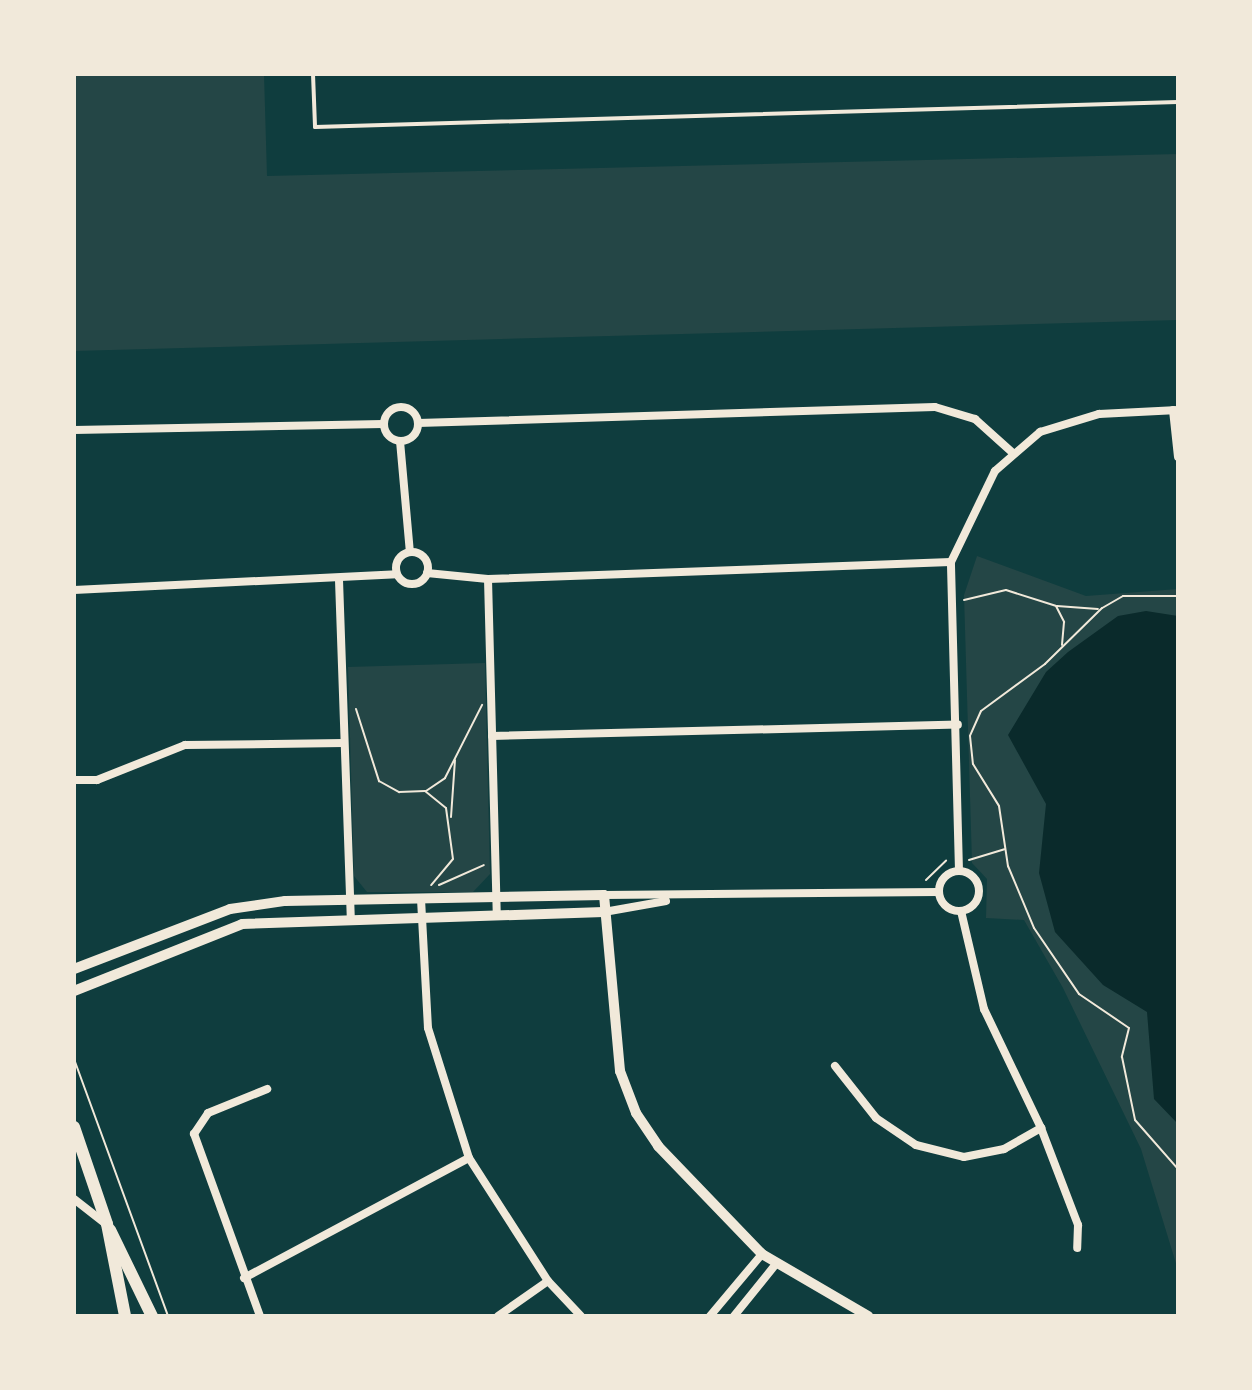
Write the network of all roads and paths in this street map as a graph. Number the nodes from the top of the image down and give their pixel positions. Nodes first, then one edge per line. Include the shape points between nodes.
1 (313, 74) edge
2 (1178, 102) edge
3 (1176, 410) edge
4 (418, 423) junction
5 (383, 424) junction
6 (74, 430) edge
7 (400, 441) junction
8 (1014, 454) junction
9 (1178, 457) edge
10 (410, 552) junction
11 (951, 562) junction
12 (427, 573) junction
13 (397, 574) junction
14 (488, 579) junction
15 (339, 580) junction
16 (74, 590) edge
17 (1178, 596) edge
18 (952, 600) junction
19 (1056, 606) junction
20 (1102, 608) junction
21 (1062, 647) junction
22 (491, 702) junction
23 (343, 707) junction
24 (958, 725) junction
25 (492, 736) junction
26 (344, 743) junction
27 (455, 759) junction
28 (74, 780) edge
29 (425, 791) junction
30 (451, 819) junction
31 (1004, 849) junction
32 (959, 860) junction
33 (959, 871) junction
34 (430, 886) dead end
35 (938, 892) junction
36 (604, 895) junction
37 (497, 898) junction
38 (421, 899) junction
39 (675, 899) junction
40 (350, 901) junction
41 (961, 911) junction
42 (604, 912) junction
43 (216, 914) junction
44 (497, 914) junction
45 (424, 916) junction
46 (351, 918) junction
47 (221, 930) junction
48 (111, 956) junction
49 (74, 969) edge
50 (118, 972) junction
51 (74, 991) edge
52 (74, 1059) edge
53 (835, 1066) dead end
54 (267, 1089) dead end
55 (74, 1127) edge
56 (1041, 1128) junction
57 (469, 1158) junction
58 (1178, 1169) edge
59 (74, 1199) edge
60 (107, 1224) junction
61 (1077, 1248) dead end
62 (762, 1254) junction
63 (776, 1264) junction
64 (244, 1278) junction
65 (548, 1281) junction
66 (125, 1316) edge
67 (152, 1316) edge
68 (168, 1316) edge
69 (260, 1316) edge
70 (498, 1316) edge
71 (581, 1316) edge
72 (710, 1316) edge
73 (734, 1316) edge
74 (868, 1316) edge

1 - 2 lane via 315,127
3 - 8 street via 1099,414 1040,432
3 - 9 street
4 - 5 street via 400,406
4 - 7 street via 415,434
4 - 8 street via 935,407 975,419
5 - 6 street
5 - 7 street
7 - 10 street
8 - 11 street via 995,471
10 - 12 street via 424,557
10 - 13 street
11 - 14 street
11 - 18 street
12 - 13 street via 410,583
12 - 14 street
13 - 15 street
14 - 22 street
15 - 16 street
15 - 23 street
17 - 20 path via 1123,596
18 - 19 path via 1006,590
18 - 24 street
19 - 20 path
19 - 21 path via 1064,622
20 - 21 path
21 - 31 path via 972,723 973,764 999,806
22 - 25 street
22 - 27 path via 474,713
23 - 26 street
23 - 29 path via 357,709 362,719 379,781 399,792
24 - 25 street
24 - 32 street
25 - 37 street
26 - 28 street via 185,745 97,780
26 - 40 street
27 - 29 path
27 - 30 path
29 - 30 path
30 - 34 path via 453,859
31 - 32 path
31 - 58 path via 1034,928 1059,969 1079,994 1129,1028 1122,1057 1135,1120
32 - 33 street
33 - 35 street via 943,879
33 - 41 street via 979,888 976,902
35 - 39 street
35 - 41 street via 943,904
36 - 37 street
36 - 39 street
36 - 42 street
37 - 38 street
37 - 44 street
38 - 40 street
38 - 45 street
39 - 42 street
40 - 43 street via 285,901
40 - 46 street
41 - 56 street via 984,1009
42 - 44 street
42 - 62 street via 620,1071 636,1113 686,1178
43 - 47 street
43 - 48 street
44 - 45 street
45 - 46 street
45 - 57 street via 428,1028
46 - 47 street
47 - 50 street
48 - 49 street
48 - 50 street
50 - 51 street
52 - 68 path
53 - 56 street via 876,1118 916,1145 964,1157 1004,1149
54 - 64 street via 208,1113 194,1134
55 - 60 main road
56 - 61 street via 1078,1225
57 - 64 street
57 - 65 street
59 - 60 street
60 - 66 main road
60 - 67 main road
62 - 63 street
62 - 72 street
63 - 73 street
63 - 74 street
64 - 69 street
65 - 70 street
65 - 71 street

